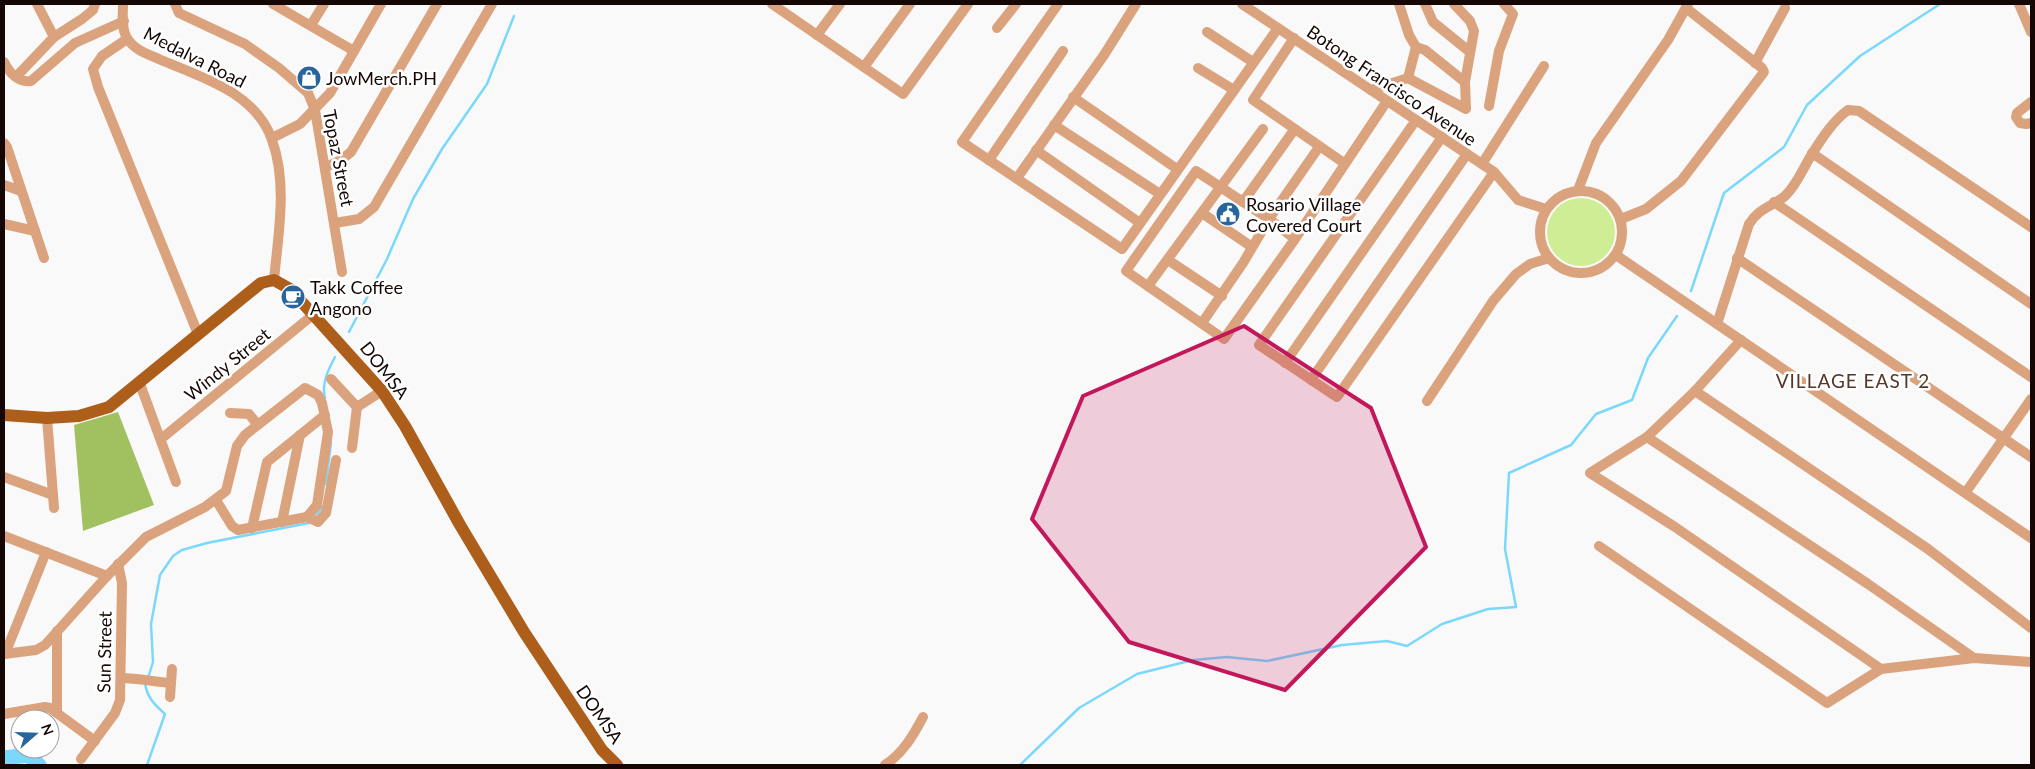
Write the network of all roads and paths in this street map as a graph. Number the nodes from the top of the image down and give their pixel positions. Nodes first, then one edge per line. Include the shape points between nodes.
1 (37, 4) edge
2 (95, 4) edge
3 (123, 4) edge
4 (175, 4) edge
5 (273, 4) edge
6 (324, 4) edge
7 (382, 4) edge
8 (437, 4) edge
9 (492, 4) edge
10 (772, 4) edge
11 (840, 4) edge
12 (968, 4) edge
13 (1016, 4) edge
14 (1058, 4) edge
15 (1136, 4) edge
16 (1242, 4) edge
17 (1399, 4) edge
18 (1425, 4) edge
19 (1454, 4) edge
20 (1504, 4) edge
21 (2019, 4) edge
22 (905, 6) edge
23 (1687, 6) edge
24 (1785, 8) dead end
25 (124, 21) junction
26 (311, 26) junction
27 (997, 28) dead end
28 (1278, 28) junction
29 (1207, 32) dead end
30 (2031, 32) edge
31 (817, 35) junction
32 (54, 37) junction
33 (1294, 38) junction
34 (127, 39) junction
35 (1416, 47) junction
36 (354, 51) junction
37 (1063, 51) dead end
38 (1470, 52) junction
39 (4, 62) edge
40 (1254, 62) junction
41 (1755, 63) junction
42 (1544, 66) dead end
43 (864, 67) junction
44 (1198, 68) dead end
45 (16, 77) junction
46 (1408, 78) junction
47 (1465, 82) junction
48 (1234, 90) junction
49 (1371, 90) junction
50 (1074, 97) junction
51 (1387, 101) junction
52 (2031, 102) edge
53 (1489, 106) dead end
54 (315, 110) junction
55 (1416, 120) junction
56 (2031, 123) edge
57 (1054, 125) junction
58 (1263, 129) dead end
59 (1294, 130) junction
60 (1442, 137) junction
61 (272, 138) junction
62 (4, 143) edge
63 (1319, 147) junction
64 (1036, 150) junction
65 (1812, 153) junction
66 (1467, 154) junction
67 (989, 160) junction
68 (1344, 163) junction
69 (1482, 164) junction
70 (326, 167) junction
71 (1177, 170) junction
72 (1494, 172) junction
73 (1017, 178) junction
74 (4, 185) edge
75 (1221, 187) junction
76 (1578, 190) junction
77 (21, 191) junction
78 (1160, 194) junction
79 (1243, 202) junction
80 (1774, 202) junction
81 (1546, 209) junction
82 (1202, 213) junction
83 (1269, 219) junction
84 (1621, 219) junction
85 (335, 223) junction
86 (1140, 223) junction
87 (4, 224) edge
88 (2031, 227) edge
89 (35, 231) junction
90 (1295, 239) junction
91 (1252, 247) junction
92 (1616, 255) junction
93 (44, 258) dead end
94 (1549, 258) junction
95 (1737, 258) junction
96 (1168, 260) junction
97 (342, 272) dead end
98 (274, 280) junction
99 (1148, 286) junction
100 (1222, 296) junction
101 (2031, 304) edge
102 (314, 314) junction
103 (1202, 323) junction
104 (1717, 324) junction
105 (198, 334) junction
106 (1741, 340) junction
107 (1285, 363) junction
108 (2031, 377) edge
109 (332, 379) dead end
110 (1311, 380) junction
111 (140, 384) junction
112 (382, 391) junction
113 (1695, 391) junction
114 (2031, 399) edge
115 (1427, 401) dead end
116 (357, 407) junction
117 (230, 412) dead end
118 (4, 415) edge
119 (325, 415) junction
120 (48, 418) junction
121 (258, 425) junction
122 (300, 434) junction
123 (1647, 437) junction
124 (161, 439) junction
125 (2004, 439) junction
126 (352, 448) dead end
127 (2031, 457) edge
128 (336, 460) dead end
129 (4, 477) edge
130 (176, 482) dead end
131 (1966, 492) junction
132 (54, 495) junction
133 (216, 500) junction
134 (54, 508) dead end
135 (307, 517) junction
136 (282, 522) junction
137 (252, 528) junction
138 (4, 536) edge
139 (2031, 538) edge
140 (1599, 546) dead end
141 (46, 552) junction
142 (118, 564) junction
143 (107, 576) junction
144 (2031, 628) edge
145 (57, 631) junction
146 (4, 654) edge
147 (1974, 658) junction
148 (2031, 662) edge
149 (172, 669) dead end
150 (1881, 669) junction
151 (121, 678) junction
152 (172, 683) junction
153 (170, 697) dead end
154 (33, 709) edge
155 (49, 709) edge
156 (57, 709) edge
157 (60, 715) edge
158 (923, 717) dead end
159 (95, 741) junction
160 (81, 759) dead end
161 (617, 765) edge
162 (885, 765) edge

1 - 32 street
2 - 32 street via 82,19
3 - 25 street, Medalva Road
4 - 54 street, Topaz Street via 179,14 246,44 279,68 308,93
5 - 26 street
6 - 26 street
7 - 36 street
8 - 70 street via 352,152
9 - 85 street via 374,207 359,219
10 - 31 street
11 - 31 street
12 - 43 street via 904,94
13 - 27 street
14 - 67 street via 962,142
15 - 50 street
16 - 28 street, Botong Francisco Avenue
17 - 35 street
18 - 38 street via 1433,22
19 - 38 street via 1470,21 1474,31
20 - 53 street via 1513,14 1499,51
21 - 30 street
22 - 43 street
23 - 41 street
23 - 76 street via 1668,40 1596,143
24 - 41 street
25 - 34 street, Medalva Road
25 - 45 street via 75,43 31,81
26 - 36 street
28 - 33 street, Botong Francisco Avenue
28 - 40 street
29 - 40 street
31 - 43 street
32 - 45 street
33 - 49 street, Botong Francisco Avenue
33 - 59 street via 1253,100
34 - 61 street, Medalva Road via 138,50 225,87 261,121
34 - 105 street via 102,56 92,69
35 - 46 street
35 - 47 street via 1425,50
36 - 54 street via 330,93
37 - 67 street
38 - 47 street
39 - 45 street
40 - 48 street
41 - 84 street via 1764,72 1681,181 1646,209
42 - 69 street
44 - 48 street
46 - 47 street via 1466,109
46 - 49 street
48 - 71 street
49 - 51 street, Botong Francisco Avenue
50 - 57 street
50 - 71 street
51 - 55 street, Botong Francisco Avenue
51 - 68 street
52 - 56 street via 2016,117 2020,123
54 - 61 street via 300,124
54 - 70 street, Topaz Street
55 - 60 street, Botong Francisco Avenue
55 - 107 street via 1259,346
57 - 64 street
57 - 78 street
58 - 75 street
59 - 63 street
59 - 79 street
60 - 66 street, Botong Francisco Avenue
60 - 107 street
61 - 98 street, Medalva Road via 281,210
62 - 77 street
63 - 68 street
63 - 83 street
64 - 73 street
64 - 86 street
65 - 80 street via 1794,186
65 - 88 street via 1837,118 1848,110 1859,111
65 - 101 street
66 - 69 street, Botong Francisco Avenue
66 - 110 street
67 - 73 street
68 - 90 street
69 - 72 street, Botong Francisco Avenue
70 - 85 street, Topaz Street
71 - 78 street
72 - 81 street, Botong Francisco Avenue via 1518,200
72 - 110 street via 1337,397
73 - 86 street via 1122,249
74 - 77 street
75 - 79 street
75 - 82 street
75 - 99 street via 1196,171 1126,271
76 - 81 street via 1558,198
76 - 84 street via 1597,193 1611,203
77 - 89 street
78 - 86 street
79 - 83 street
80 - 95 street via 1757,213 1749,224
80 - 108 street
81 - 94 street via 1540,223 1540,239
82 - 91 street
82 - 96 street
83 - 90 street
83 - 91 street
84 - 92 street via 1623,237
85 - 97 street, Topaz Street
87 - 89 street
89 - 93 street
90 - 103 street via 1224,339
91 - 100 street
92 - 94 street via 1605,266 1585,274 1565,271
92 - 104 street
94 - 115 street via 1530,264 1516,274 1493,301
95 - 104 street
95 - 125 street
96 - 99 street
96 - 100 street
98 - 102 main road, DOMSA via 290,289
98 - 105 main road via 261,283
99 - 103 street
100 - 103 street
102 - 112 main road, DOMSA
102 - 124 street, Windy Street
104 - 106 street
105 - 111 main road
106 - 113 street
106 - 131 street
107 - 110 street
109 - 116 street
111 - 120 main road via 109,408 80,416
111 - 124 street
112 - 116 street
112 - 161 main road, DOMSA via 524,632 602,750
113 - 123 street
113 - 144 street via 1928,549
114 - 125 street
116 - 126 street
117 - 121 street via 249,414
118 - 120 main road
119 - 121 street via 318,396 305,388
119 - 122 street
119 - 135 street via 328,432 326,456 317,505
120 - 132 street
121 - 133 street via 237,446 226,491
122 - 136 street
122 - 137 street via 267,462
123 - 147 street
123 - 150 street via 1590,474 1675,526
124 - 130 street
125 - 127 street
125 - 131 street
128 - 135 street via 326,513 318,522
129 - 132 street
131 - 139 street
132 - 134 street
133 - 137 street via 232,526 238,530
133 - 142 street via 146,537
135 - 136 street
136 - 137 street
138 - 141 street
140 - 150 street via 1827,703
141 - 143 street
141 - 146 street
142 - 143 street
142 - 151 street, Sun Street via 122,583
143 - 145 street
145 - 146 street via 36,650
145 - 156 street
147 - 148 street
147 - 150 street
149 - 152 street
151 - 152 street
151 - 159 street, Sun Street via 120,700 115,713
152 - 153 street
154 - 155 street
157 - 159 street
158 - 162 street via 897,757
159 - 160 street, Sun Street

